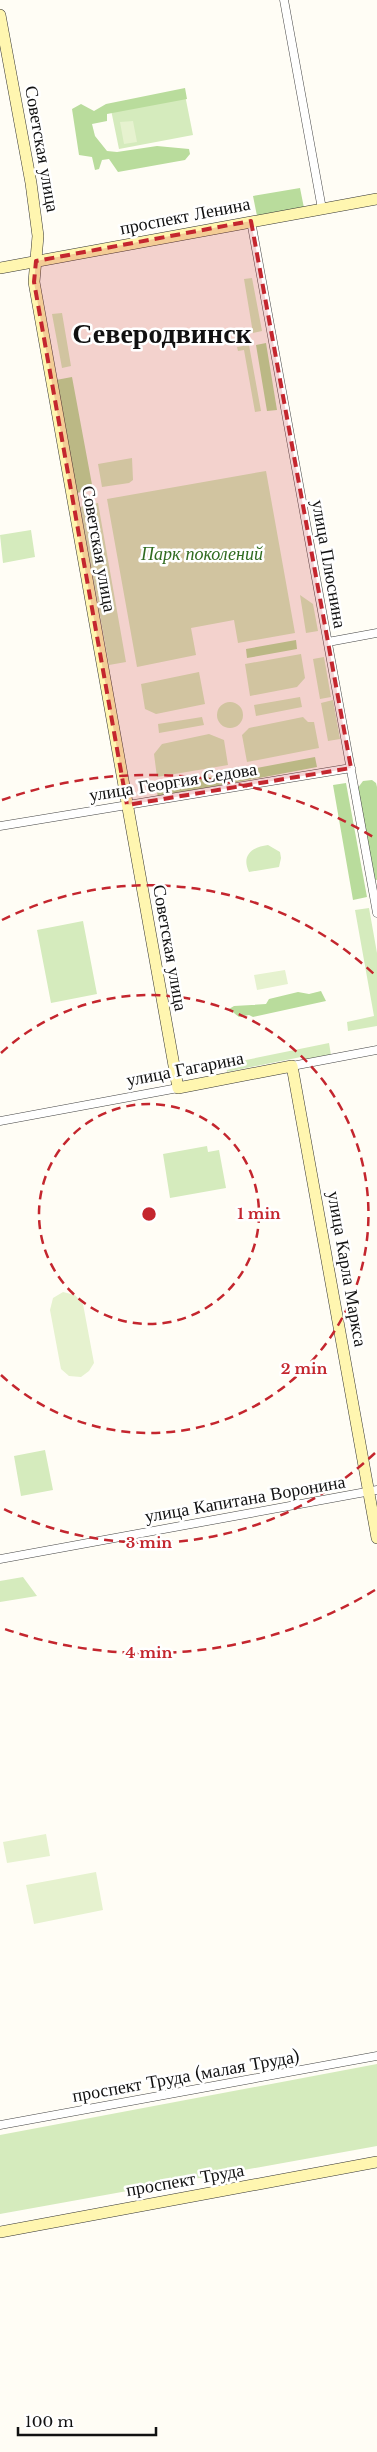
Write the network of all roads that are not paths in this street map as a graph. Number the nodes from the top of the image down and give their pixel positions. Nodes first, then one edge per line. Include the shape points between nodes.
1 (284, 0) edge
2 (0, 15) edge
3 (377, 199) edge
4 (322, 209) junction
5 (251, 221) junction
6 (36, 261) junction
7 (0, 268) edge
8 (377, 633) edge
9 (328, 642) junction
10 (351, 768) junction
11 (127, 805) junction
12 (0, 826) edge
13 (377, 913) edge
14 (377, 1050) edge
15 (292, 1066) junction
16 (178, 1088) junction
17 (0, 1121) edge
18 (373, 1491) edge
19 (377, 1538) edge
20 (0, 1559) edge
21 (377, 2056) edge
22 (0, 2125) edge
23 (377, 2162) edge
24 (0, 2232) edge

1 - 4 street
2 - 6 street, Советская улица via 31,183 38,236
3 - 4 street, проспект Ленина
4 - 5 street, проспект Ленина
5 - 6 street, проспект Ленина
5 - 9 street, улица Плюснина
6 - 7 street, проспект Ленина
6 - 11 street, Советская улица via 34,282
8 - 9 street
9 - 10 street, улица Плюснина
10 - 11 street, улица Георгия Седова
10 - 13 street, улица Плюснина
11 - 12 street, улица Георгия Седова
11 - 16 street, Советская улица
14 - 15 street, улица Гагарина
15 - 16 street, улица Гагарина
15 - 18 street, улица Карла Маркса
16 - 17 street, улица Гагарина
18 - 19 street, улица Карла Маркса
18 - 20 street, улица Капитана Воронина
21 - 22 street, проспект Труда (малая Труда)
23 - 24 street, проспект Труда

